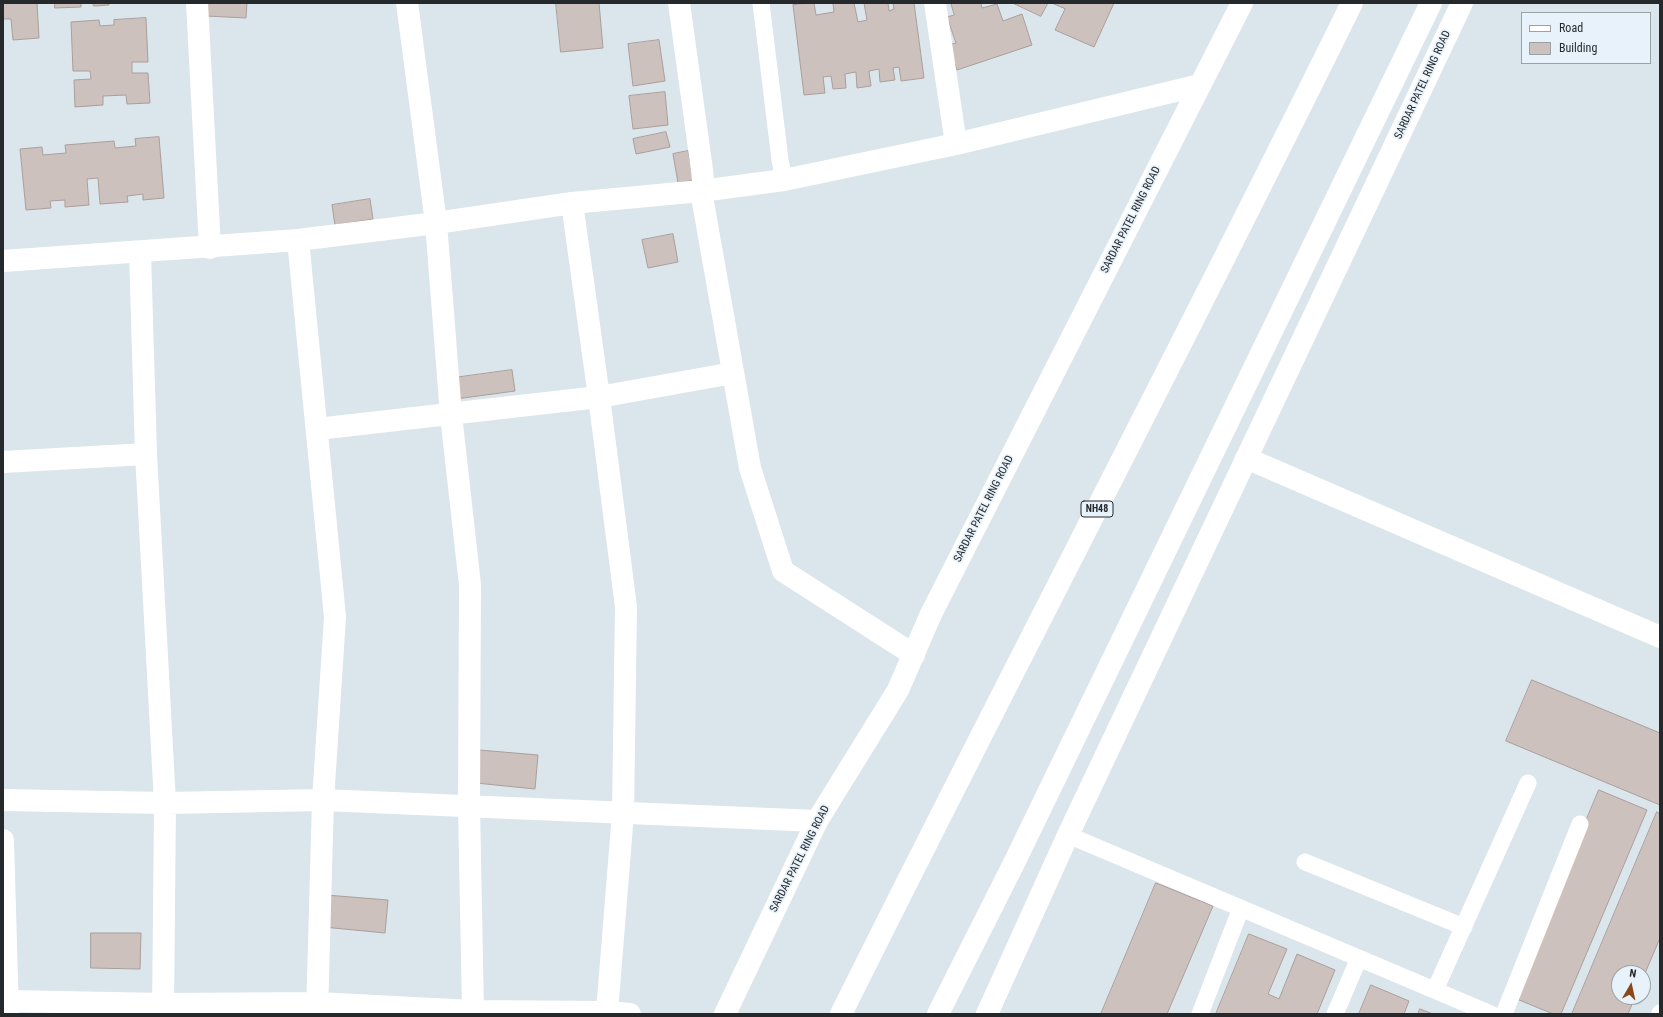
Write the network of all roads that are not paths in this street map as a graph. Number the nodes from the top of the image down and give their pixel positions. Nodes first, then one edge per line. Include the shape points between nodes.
1 (197, 3) edge
2 (407, 3) edge
3 (679, 3) edge
4 (761, 3) edge
5 (935, 3) edge
6 (1242, 3) edge
7 (1352, 3) edge
8 (1431, 3) edge
9 (1462, 3) edge
10 (1200, 85) junction
11 (956, 144) junction
12 (784, 180) junction
13 (701, 191) junction
14 (572, 203) junction
15 (436, 223) junction
16 (298, 240) junction
17 (210, 248) junction
18 (140, 252) junction
19 (3, 261) edge
20 (733, 372) junction
21 (599, 397) junction
22 (451, 415) junction
23 (317, 429) junction
24 (146, 454) junction
25 (1246, 458) junction
26 (3, 462) edge
27 (1660, 637) edge
28 (914, 655) junction
29 (1528, 783) dead end
30 (3, 800) edge
31 (323, 800) junction
32 (165, 802) junction
33 (469, 806) junction
34 (623, 813) junction
35 (817, 821) junction
36 (1580, 824) dead end
37 (1068, 835) junction
38 (3, 840) edge
39 (1305, 862) dead end
40 (1241, 908) junction
41 (1464, 927) junction
42 (1359, 958) junction
43 (1436, 990) junction
44 (8, 1008) edge
45 (317, 1008) edge
46 (163, 1009) edge
47 (607, 1012) junction
48 (473, 1013) edge
49 (630, 1014) edge
50 (725, 1014) edge
51 (841, 1014) edge
52 (938, 1014) edge
53 (987, 1014) edge
54 (1200, 1014) edge
55 (1335, 1014) edge
56 (1491, 1014) edge
57 (1504, 1014) edge

1 - 17 main road
2 - 15 main road
3 - 13 main road via 702,170
4 - 12 lane
5 - 11 main road
6 - 10 main road, SARDAR PATEL RING ROAD
7 - 51 main road, NH48 via 1260,190 946,803
8 - 52 main road via 1016,859
9 - 25 main road, SARDAR PATEL RING ROAD
10 - 11 main road
10 - 28 main road, SARDAR PATEL RING ROAD via 931,614
11 - 12 main road
12 - 13 main road
13 - 14 main road
13 - 20 main road
14 - 15 main road
14 - 21 main road
15 - 16 main road
15 - 22 main road
16 - 17 main road
16 - 23 main road
17 - 18 main road
18 - 19 main road
18 - 24 main road
20 - 21 main road
20 - 28 main road via 750,468 783,570
21 - 22 main road
21 - 34 main road via 626,607
22 - 23 main road
22 - 33 main road via 470,585
23 - 31 main road via 335,616
24 - 26 main road
24 - 32 main road
25 - 27 main road
25 - 37 main road, SARDAR PATEL RING ROAD
28 - 35 main road, SARDAR PATEL RING ROAD via 898,690
29 - 41 lane
30 - 32 main road
31 - 32 main road
31 - 33 main road
31 - 45 main road
32 - 46 main road
33 - 34 main road
33 - 48 main road
34 - 35 main road
34 - 47 main road
35 - 50 main road, SARDAR PATEL RING ROAD
36 - 57 lane
37 - 40 lane
37 - 53 main road, SARDAR PATEL RING ROAD
38 - 44 main road
39 - 41 lane
40 - 42 lane
40 - 54 lane
41 - 43 lane
42 - 43 lane
42 - 55 lane
43 - 56 lane
44 - 46 main road
45 - 46 main road
45 - 48 main road
47 - 48 main road
47 - 49 main road

